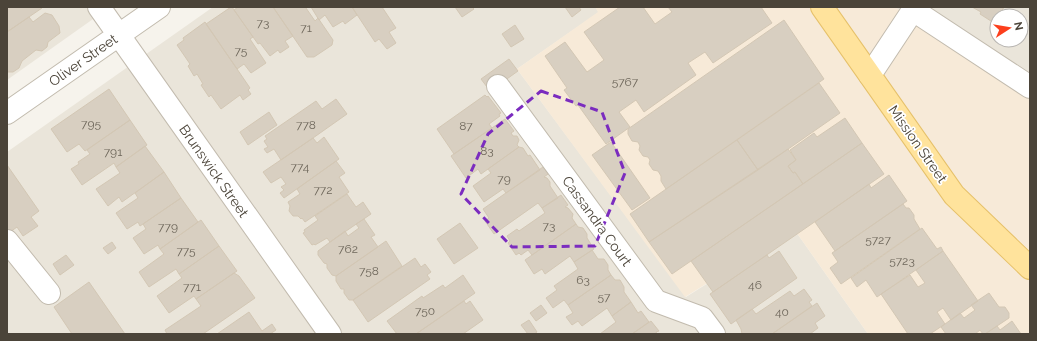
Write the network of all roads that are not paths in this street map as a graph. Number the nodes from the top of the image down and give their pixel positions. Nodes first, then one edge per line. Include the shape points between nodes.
1 (99, 7) edge
2 (159, 7) edge
3 (822, 7) edge
4 (914, 9) edge
5 (118, 35) junction
6 (870, 75) junction
7 (498, 86) dead end
8 (1030, 87) edge
9 (7, 113) edge
10 (7, 241) edge
11 (1030, 268) edge
12 (50, 293) dead end
13 (330, 334) edge
14 (714, 334) edge

1 - 5 street, Brunswick Street
2 - 5 street, Oliver Street
3 - 6 main road, Mission Street
4 - 6 street
4 - 8 street
5 - 9 street, Oliver Street
5 - 13 street, Brunswick Street
6 - 11 main road, Mission Street via 954,195
7 - 14 street, Cassandra Court via 656,301 702,318
10 - 12 street

